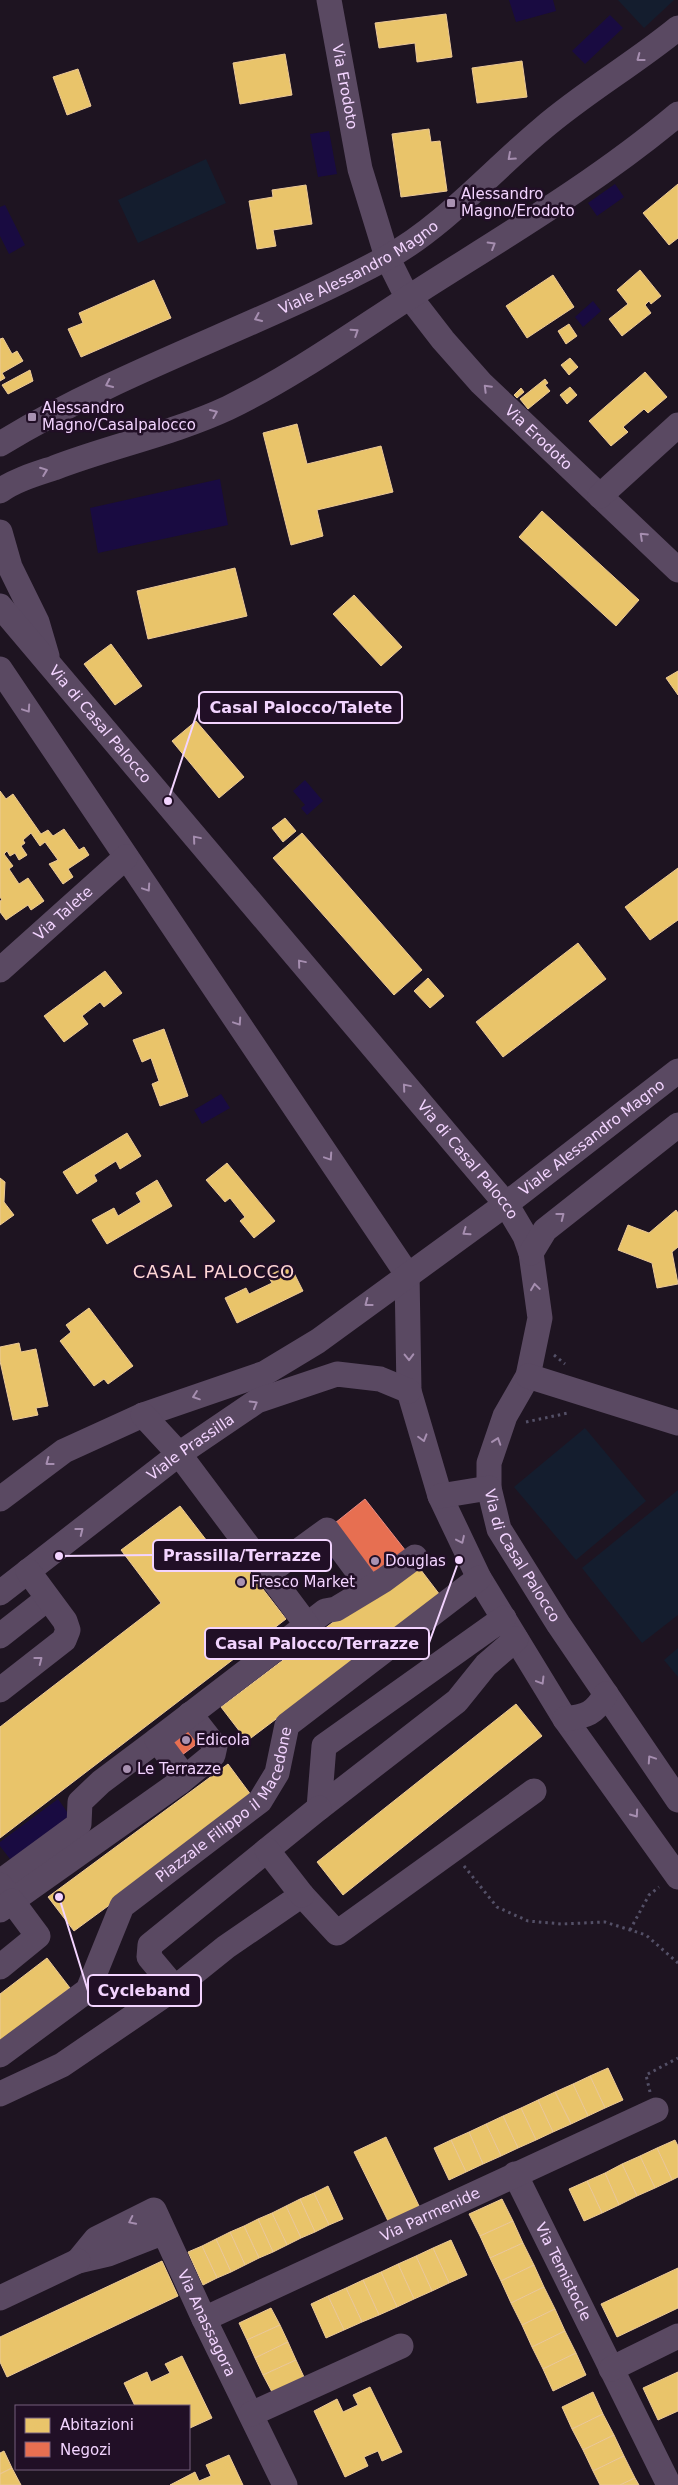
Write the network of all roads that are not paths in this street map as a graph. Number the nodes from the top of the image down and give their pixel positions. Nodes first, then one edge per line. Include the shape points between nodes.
1 (328, 0) edge
2 (678, 28) edge
3 (678, 114) edge
4 (387, 258) junction
5 (409, 297) junction
6 (678, 425) edge
7 (0, 444) edge
8 (0, 491) edge
9 (600, 496) junction
10 (0, 532) edge
11 (678, 570) edge
12 (0, 606) edge
13 (50, 666) junction
14 (0, 669) edge
15 (126, 857) junction
16 (0, 970) edge
17 (678, 1070) edge
18 (678, 1125) edge
19 (506, 1204) junction
20 (531, 1253) junction
21 (407, 1274) junction
22 (528, 1376) junction
23 (409, 1391) junction
24 (143, 1415) junction
25 (678, 1422) edge
26 (179, 1454) junction
27 (489, 1488) junction
28 (440, 1496) junction
29 (0, 1499) edge
30 (415, 1557) dead end
31 (28, 1571) junction
32 (268, 1573) junction
33 (479, 1578) junction
34 (370, 1588) junction
35 (0, 1593) edge
36 (47, 1599) junction
37 (307, 1625) junction
38 (510, 1629) junction
39 (0, 1636) edge
40 (0, 1690) edge
41 (606, 1694) junction
42 (190, 1714) junction
43 (565, 1719) junction
44 (157, 1740) junction
45 (180, 1782) junction
46 (534, 1791) dead end
47 (678, 1800) edge
48 (319, 1808) junction
49 (267, 1850) junction
50 (677, 1876) edge
51 (3, 1894) edge
52 (302, 1895) junction
53 (0, 1967) edge
54 (175, 1988) junction
55 (0, 2056) edge
56 (0, 2094) edge
57 (656, 2110) road end
58 (515, 2174) junction
59 (0, 2298) edge
60 (204, 2319) junction
61 (678, 2336) edge
62 (401, 2346) dead end
63 (611, 2368) junction
64 (251, 2414) junction
65 (285, 2485) edge
66 (669, 2485) edge

1 - 4 street, Via Erodoto via 360,168
2 -> 4 street, Viale Alessandro Magno via 560,114 427,230
5 -> 3 street via 528,224
4 - 5 street, Via Erodoto
4 -> 7 street, Viale Alessandro Magno via 316,293 105,386
8 -> 5 street via 50,469 165,433 227,408 285,378
9 -> 5 street, Via Erodoto via 473,374
6 - 9 street
11 -> 9 street, Via Erodoto
10 - 13 street via 10,568 37,622
12 - 13 street, Via di Casal Palocco
19 -> 13 street, Via di Casal Palocco
14 -> 15 street
15 - 16 street, Via Talete
15 -> 21 street
17 - 19 street, Viale Alessandro Magno
20 -> 18 street via 545,1230
19 - 20 street, Via di Casal Palocco
19 -> 21 street, Viale Alessandro Magno
22 -> 20 street, Via di Casal Palocco via 540,1318
21 -> 23 street
21 -> 24 street, Viale Prassilla via 318,1341 265,1372
22 - 25 street
27 -> 22 street, Via di Casal Palocco via 492,1454 506,1416
26 -> 23 street, Viale Prassilla via 257,1401 337,1374 380,1378
23 -> 28 street
24 - 26 street
24 -> 29 street, Viale Prassilla via 64,1451
31 -> 26 street, Viale Prassilla
26 - 32 street
27 - 28 street
27 - 41 street, Via di Casal Palocco via 499,1529
28 -> 33 street
30 - 34 street
31 - 35 street, Viale Prassilla
31 - 36 street
32 - 34 street via 327,1530
32 - 37 street
33 - 38 street
33 - 55 street, Piazzale Filippo il Macedone via 286,1725 277,1773 260,1801 122,1906 88,1990
34 - 37 street via 336,1609 325,1611
36 - 39 street
40 -> 36 street via 64,1640 68,1630 65,1622
37 - 42 street
38 -> 43 street
38 - 48 street via 457,1702
38 - 48 street via 324,1746
41 - 43 street via 598,1708 585,1716
47 -> 41 street, Via di Casal Palocco
42 - 44 street
42 - 45 street via 215,1746 213,1755
43 -> 50 street
44 - 45 street via 178,1768
44 - 51 street via 80,1802 79,1824
45 - 51 street
46 - 52 street via 337,1933
48 - 49 street
49 - 52 street
49 - 54 street via 150,1945 149,1957
51 - 53 street via 38,1936
52 - 54 street via 226,1947
54 - 56 street via 62,2065
57 - 58 street, Via Parmenide
58 - 60 street, Via Parmenide
58 - 63 street, Via Temistocle
59 - 60 street, Via Anassagora via 78,2261 96,2239 154,2210
60 - 64 street, Via Anassagora
61 - 63 street
62 - 64 street
63 - 66 street, Via Temistocle
64 - 65 street, Via Anassagora

